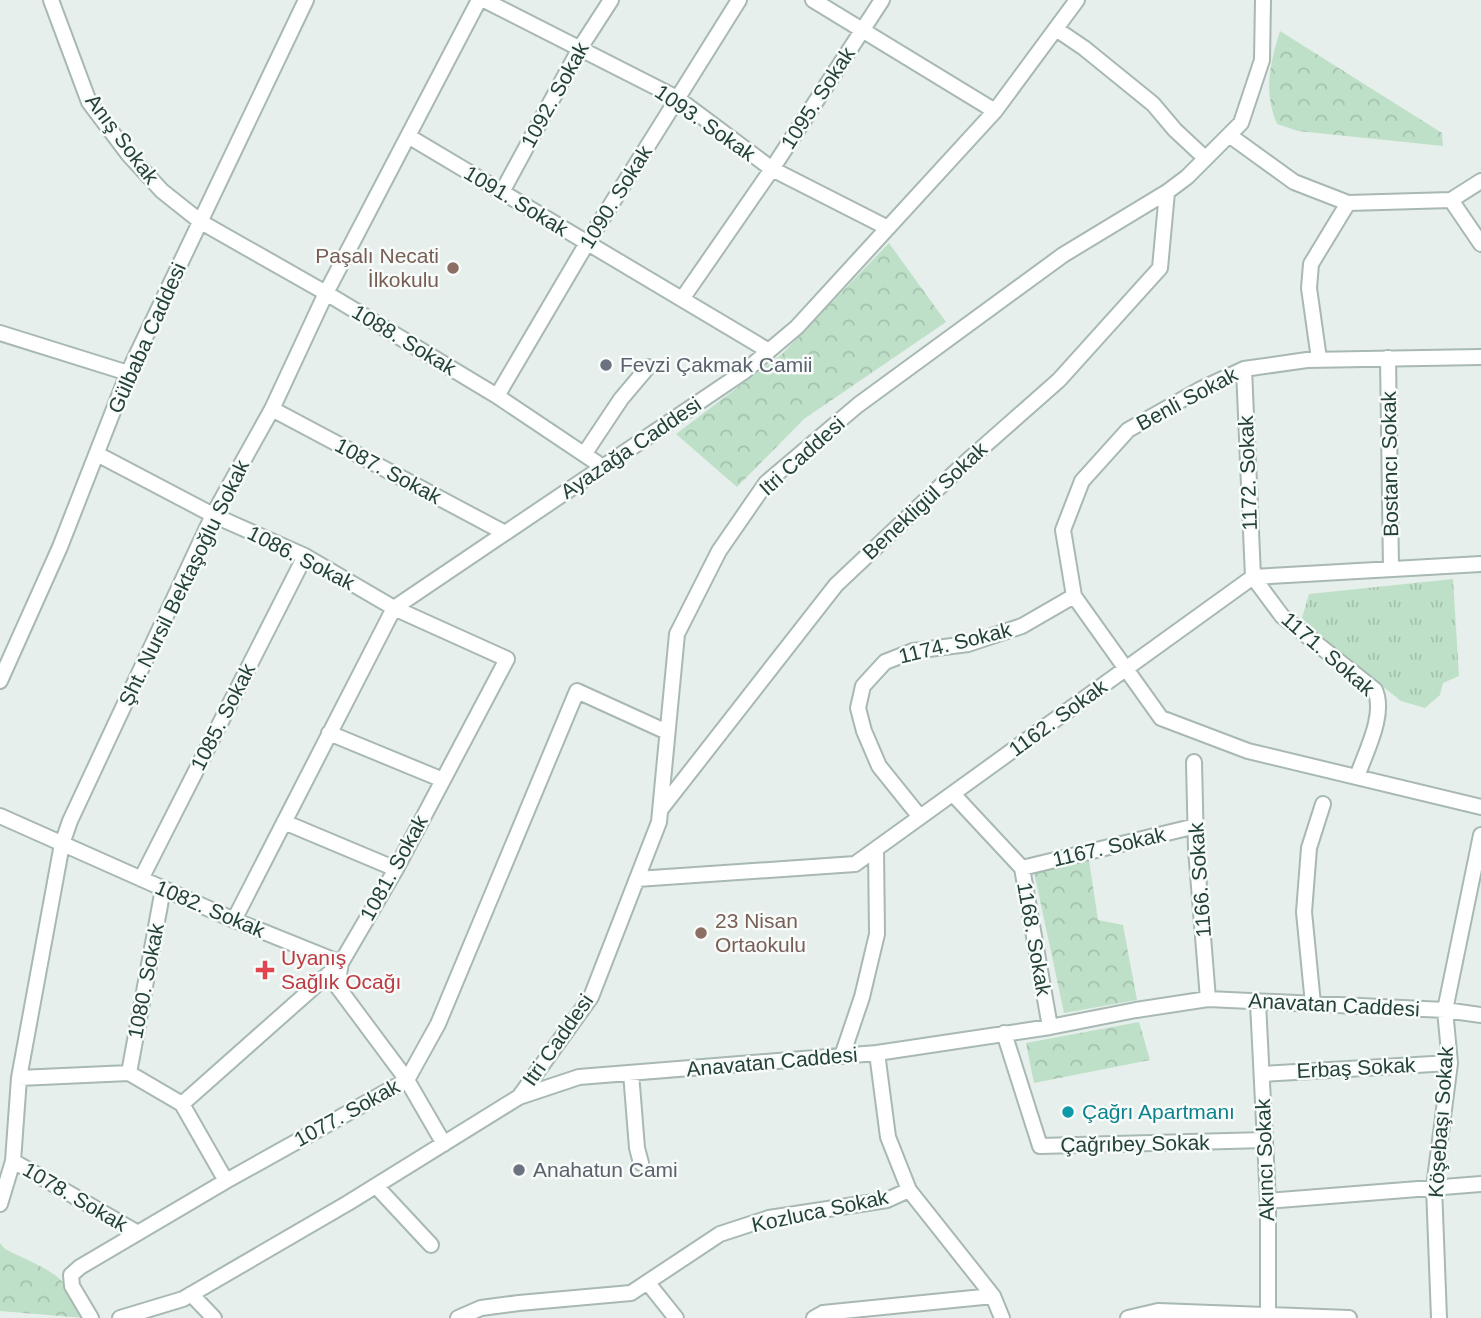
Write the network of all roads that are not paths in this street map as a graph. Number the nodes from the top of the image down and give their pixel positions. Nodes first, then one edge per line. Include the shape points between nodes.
1 (51, 0) edge
2 (306, 0) edge
3 (481, 0) edge
4 (611, 0) edge
5 (739, 0) edge
6 (813, 0) edge
7 (882, 0) edge
8 (1077, 0) edge
9 (1263, 0) edge
10 (1056, 29) junction
11 (862, 30) junction
12 (580, 48) junction
13 (677, 98) junction
14 (995, 111) junction
15 (1229, 135) junction
16 (408, 136) junction
17 (1205, 158) junction
18 (772, 169) junction
19 (1481, 181) edge
20 (502, 192) junction
21 (1167, 192) junction
22 (1451, 200) junction
23 (1348, 203) junction
24 (201, 222) junction
25 (888, 228) junction
26 (587, 243) junction
27 (1481, 244) edge
28 (326, 293) junction
29 (682, 299) junction
30 (0, 333) edge
31 (769, 351) junction
32 (1481, 357) edge
33 (1388, 358) junction
34 (1319, 359) junction
35 (648, 367) dead end
36 (1244, 369) junction
37 (128, 373) junction
38 (497, 396) junction
39 (272, 409) junction
40 (585, 453) junction
41 (97, 454) junction
42 (603, 467) junction
43 (213, 515) junction
44 (505, 533) junction
45 (305, 556) junction
46 (1481, 564) edge
47 (1391, 569) junction
48 (1253, 577) junction
49 (1074, 596) junction
50 (394, 608) junction
51 (507, 659) joint
52 (1125, 669) junction
53 (0, 681) edge
54 (667, 732) junction
55 (329, 733) junction
56 (1194, 762) dead end
57 (1357, 778) junction
58 (443, 780) junction
59 (953, 793) junction
60 (1323, 804) dead end
61 (1481, 807) edge
62 (660, 810) junction
63 (0, 816) edge
64 (920, 817) junction
65 (284, 822) junction
66 (1196, 826) junction
67 (1481, 838) edge
68 (62, 844) junction
69 (876, 849) junction
70 (1021, 868) junction
71 (396, 869) junction
72 (141, 879) junction
73 (637, 879) junction
74 (163, 889) junction
75 (233, 920) junction
76 (341, 963) junction
77 (1208, 999) junction
78 (1258, 1003) junction
79 (1313, 1004) junction
80 (1445, 1010) junction
81 (1481, 1015) edge
82 (1050, 1027) junction
83 (1004, 1033) junction
84 (877, 1053) junction
85 (842, 1056) junction
86 (1450, 1063) junction
87 (129, 1073) junction
88 (631, 1073) junction
89 (1262, 1074) junction
90 (19, 1078) junction
91 (407, 1080) junction
92 (519, 1097) junction
93 (182, 1104) junction
94 (1265, 1140) junction
95 (444, 1144) junction
96 (13, 1161) junction
97 (641, 1163) dead end
98 (226, 1181) junction
99 (1481, 1184) edge
100 (376, 1186) junction
101 (1434, 1187) junction
102 (909, 1190) junction
103 (1268, 1201) junction
104 (0, 1204) edge
105 (138, 1233) junction
106 (431, 1245) dead end
107 (648, 1283) junction
108 (191, 1294) junction
109 (993, 1296) junction
110 (1268, 1316) edge
111 (91, 1318) edge
112 (120, 1318) edge
113 (214, 1318) edge
114 (458, 1318) edge
115 (676, 1318) edge
116 (814, 1318) edge
117 (1002, 1318) edge
118 (1128, 1318) edge
119 (1349, 1318) edge
120 (1439, 1318) edge

1 - 24 street, Anış Sokak via 89,102 162,191
2 - 24 street, Gülbaba Caddesi
3 - 12 street, 1093. Sokak
3 - 16 street, Şht. Nursil Bektaşoğlu Sokak
4 - 12 street, 1092. Sokak
5 - 13 street, 1090. Sokak
6 - 11 street
7 - 11 street, 1095. Sokak
8 - 10 street, Ayazağa Caddesi
9 - 15 street, Itri Caddesi via 1262,60 1241,123
10 - 14 street, Ayazağa Caddesi
10 - 17 street via 1153,104
11 - 14 street
11 - 18 street, 1095. Sokak
12 - 13 street, 1093. Sokak
12 - 20 street, 1092. Sokak
13 - 18 street, 1093. Sokak
13 - 26 street, 1090. Sokak
14 - 25 street, Ayazağa Caddesi
15 - 17 street, Itri Caddesi
15 - 23 street via 1294,182
16 - 20 street, 1091. Sokak
16 - 28 street, Şht. Nursil Bektaşoğlu Sokak
17 - 21 street, Itri Caddesi
18 - 25 street, 1093. Sokak
18 - 29 street, 1095. Sokak
19 - 22 street
20 - 26 street, 1091. Sokak
21 - 54 street, Itri Caddesi via 1063,255 858,405 766,483 719,551 677,634
21 - 62 street, Benekligül Sokak via 1160,268 1059,380 836,584
22 - 23 street
22 - 27 street
23 - 34 street via 1311,264 1309,288
24 - 28 street, 1088. Sokak
24 - 37 street, Gülbaba Caddesi
25 - 31 street, Ayazağa Caddesi
26 - 29 street, 1091. Sokak
26 - 38 street, 1090. Sokak
28 - 38 street, 1088. Sokak
28 - 39 street, Şht. Nursil Bektaşoğlu Sokak
29 - 31 street, 1091. Sokak
30 - 37 street
31 - 42 street, Ayazağa Caddesi
32 - 33 street, Benli Sokak
33 - 34 street, Benli Sokak
33 - 47 street, Bostancı Sokak
34 - 36 street, Benli Sokak
35 - 40 street
36 - 48 street, 1172. Sokak
36 - 49 street, Benli Sokak via 1128,430 1083,481 1063,530
37 - 41 street, Gülbaba Caddesi
38 - 40 street, 1088. Sokak
39 - 43 street, Şht. Nursil Bektaşoğlu Sokak
39 - 44 street, 1087. Sokak
40 - 42 street, 1088. Sokak
41 - 43 street, 1086. Sokak
41 - 53 street, Gülbaba Caddesi
42 - 44 street, Ayazağa Caddesi
43 - 45 street, 1086. Sokak
43 - 68 street, Şht. Nursil Bektaşoğlu Sokak
44 - 50 street, Ayazağa Caddesi
45 - 50 street, 1086. Sokak
45 - 72 street, 1085. Sokak
46 - 47 street
47 - 48 street
48 - 52 street, 1162. Sokak
48 - 57 street, 1171. Sokak via 1282,616 1375,690 1379,699 1374,726
49 - 52 street, Benli Sokak
49 - 64 street, 1174. Sokak via 1022,626 968,644 913,651 885,662 863,686 858,708 879,766
50 - 51 street, 1086. Sokak
50 - 55 street, Ayazağa Caddesi
51 - 58 street, 1081. Sokak
52 - 57 street, Benli Sokak via 1161,718 1248,751
52 - 59 street, 1162. Sokak
54 - 62 street, Itri Caddesi
54 - 91 street, 1077. Sokak via 578,691 438,1024
55 - 58 street
55 - 65 street, Ayazağa Caddesi
56 - 66 street, 1166. Sokak
57 - 61 street, Benli Sokak
58 - 71 street, 1081. Sokak
59 - 64 street, 1162. Sokak
59 - 70 street, 1168. Sokak
60 - 79 street via 1309,848 1304,912
62 - 73 street, Itri Caddesi
63 - 68 street, 1082. Sokak
64 - 69 street, 1162. Sokak
65 - 71 street
65 - 75 street, Ayazağa Caddesi
66 - 70 street, 1167. Sokak
66 - 77 street, 1166. Sokak
67 - 80 street, Köşebaşı Sokak
68 - 72 street, 1082. Sokak
68 - 90 street, Şht. Nursil Bektaşoğlu Sokak
69 - 73 street, 1162. Sokak via 855,864
69 - 85 street via 877,934
70 - 82 street, 1168. Sokak
71 - 76 street, 1081. Sokak
72 - 74 street, 1082. Sokak
73 - 92 street, Itri Caddesi via 591,997
74 - 75 street, 1082. Sokak
74 - 87 street, 1080. Sokak
75 - 76 street, 1082. Sokak
76 - 91 street via 337,986
76 - 93 street, 1081. Sokak
77 - 78 street, Anavatan Caddesi
77 - 82 street, Anavatan Caddesi
78 - 79 street, Anavatan Caddesi
78 - 89 street, Akıncı Sokak
79 - 80 street, Anavatan Caddesi
80 - 81 street, Anavatan Caddesi
80 - 86 street, Köşebaşı Sokak
82 - 83 street, Anavatan Caddesi
83 - 84 street, Anavatan Caddesi
83 - 94 street, Çağrıbey Sokak via 1040,1146
84 - 85 street, Anavatan Caddesi
84 - 102 street via 888,1137
85 - 88 street, Anavatan Caddesi
86 - 89 street, Erbaş Sokak
86 - 101 street, Köşebaşı Sokak
87 - 90 street
87 - 93 street
88 - 92 street, Anavatan Caddesi via 579,1077
88 - 97 street
89 - 94 street, Akıncı Sokak
90 - 96 street, Şht. Nursil Bektaşoğlu Sokak
91 - 95 street
91 - 98 street, 1077. Sokak
92 - 95 street, Anavatan Caddesi
93 - 98 street
94 - 103 street, Akıncı Sokak
95 - 100 street, Anavatan Caddesi
96 - 104 street, Şht. Nursil Bektaşoğlu Sokak
96 - 105 street, 1078. Sokak
98 - 105 street, 1077. Sokak
99 - 101 street
100 - 106 street
100 - 108 street, Anavatan Caddesi
101 - 103 street
101 - 120 street, Köşebaşı Sokak
102 - 107 street, Kozluca Sokak via 887,1200 769,1218 720,1234
102 - 109 street
103 - 110 street, Akıncı Sokak
105 - 111 street, 1077. Sokak via 71,1275 72,1286
107 - 114 street, Kozluca Sokak via 631,1293 481,1308
107 - 115 street
108 - 112 street, Anavatan Caddesi
108 - 113 street
109 - 116 street via 823,1313
109 - 117 street
110 - 118 street via 1158,1311
110 - 119 street

